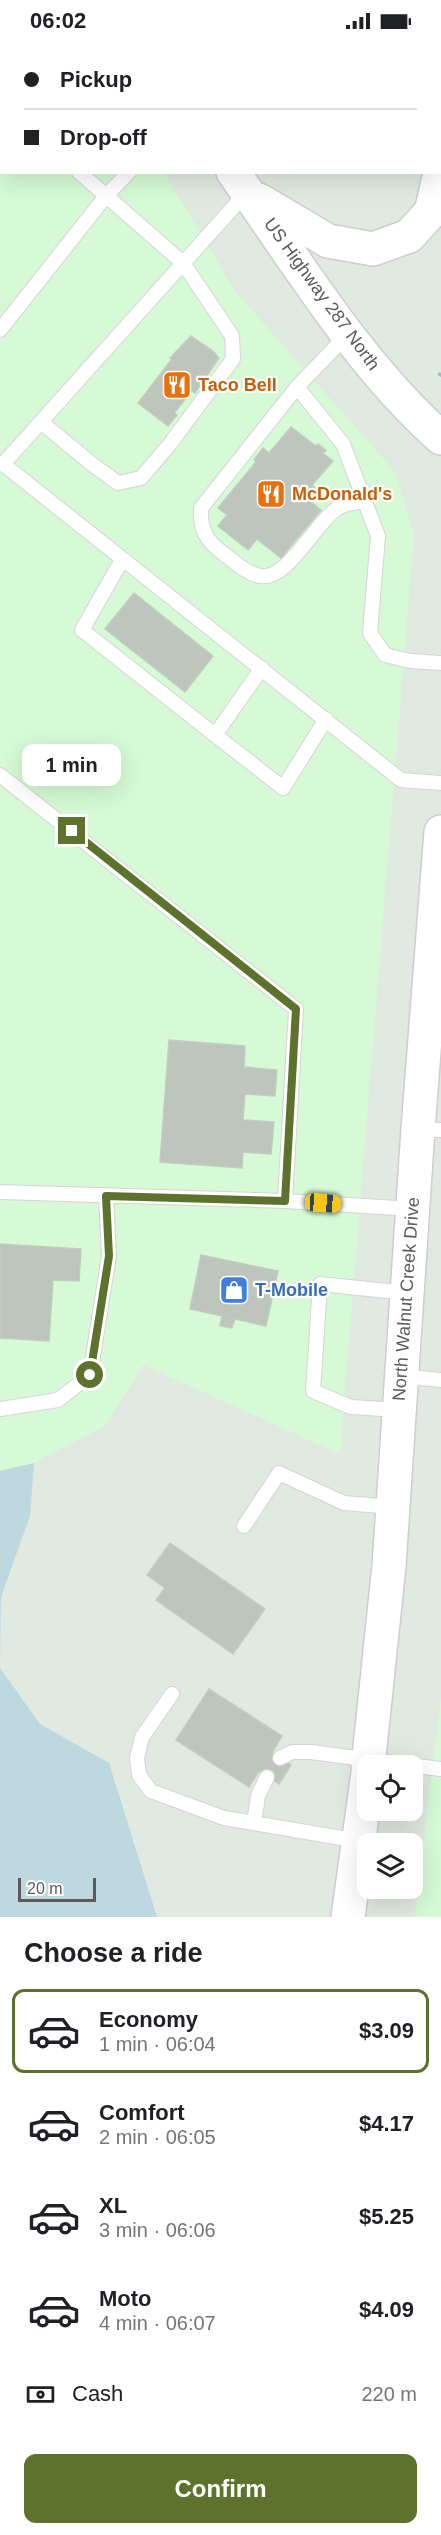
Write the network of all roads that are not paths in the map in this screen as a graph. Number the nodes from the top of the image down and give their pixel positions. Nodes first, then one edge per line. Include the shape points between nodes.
1 (81, 174) edge
2 (127, 174) edge
3 (440, 174) edge
4 (240, 182) edge
5 (106, 196) junction
6 (183, 263) junction
7 (0, 330) edge
8 (347, 335) junction
9 (297, 387) junction
10 (40, 422) junction
11 (441, 438) edge
12 (1, 463) edge
13 (364, 501) junction
14 (122, 560) junction
15 (441, 663) edge
16 (262, 668) junction
17 (326, 719) junction
18 (215, 735) junction
19 (0, 775) edge
20 (441, 783) edge
21 (441, 832) edge
22 (439, 895) edge
23 (430, 1129) edge
24 (0, 1192) edge
25 (106, 1196) junction
26 (285, 1201) junction
27 (413, 1209) junction
28 (407, 1293) junction
29 (401, 1376) junction
30 (441, 1380) edge
31 (0, 1409) edge
32 (399, 1410) junction
33 (393, 1507) junction
34 (244, 1526) dead end
35 (172, 1694) dead end
36 (369, 1755) edge
37 (280, 1758) dead end
38 (357, 1762) edge
39 (423, 1768) edge
40 (441, 1769) edge
41 (267, 1777) dead end
42 (254, 1823) junction
43 (357, 1841) edge
44 (357, 1855) edge
45 (348, 1917) edge

1 - 5 lane
2 - 5 lane
3 - 4 main road via 431,212 409,236 373,249 328,241
4 - 6 lane
4 - 8 main road, US Highway 287 North
5 - 6 lane
5 - 7 lane
6 - 10 lane
6 - 10 lane via 232,336 233,359 141,478 118,483
8 - 9 lane
8 - 11 main road, US Highway 287 North via 416,416
9 - 13 lane via 343,444
9 - 13 lane via 201,508 203,535 249,573 273,575 286,566 337,508
10 - 12 lane
12 - 14 lane
13 - 15 lane via 378,536 370,633 385,655
14 - 16 lane
14 - 18 lane via 82,630
16 - 17 lane
16 - 18 lane
17 - 18 lane via 283,788
17 - 20 lane via 401,780
19 - 26 lane via 296,1009
21 - 22 main road, North Walnut Creek Drive
22 - 23 main road, North Walnut Creek Drive
23 - 27 main road, North Walnut Creek Drive
24 - 25 lane
25 - 26 lane
25 - 31 lane via 109,1256 90,1375 58,1400
26 - 27 lane
27 - 28 main road, North Walnut Creek Drive
28 - 29 main road, North Walnut Creek Drive
28 - 32 lane via 320,1284 313,1391 351,1407
29 - 30 lane
29 - 32 main road, North Walnut Creek Drive
32 - 33 main road, North Walnut Creek Drive
33 - 34 lane via 344,1503 279,1473
33 - 36 main road, North Walnut Creek Drive
35 - 42 lane via 142,1737 137,1758 140,1775 151,1791 224,1818
37 - 38 lane via 292,1752 311,1752
39 - 40 lane
41 - 42 lane via 258,1796
42 - 43 lane
44 - 45 main road, North Walnut Creek Drive

